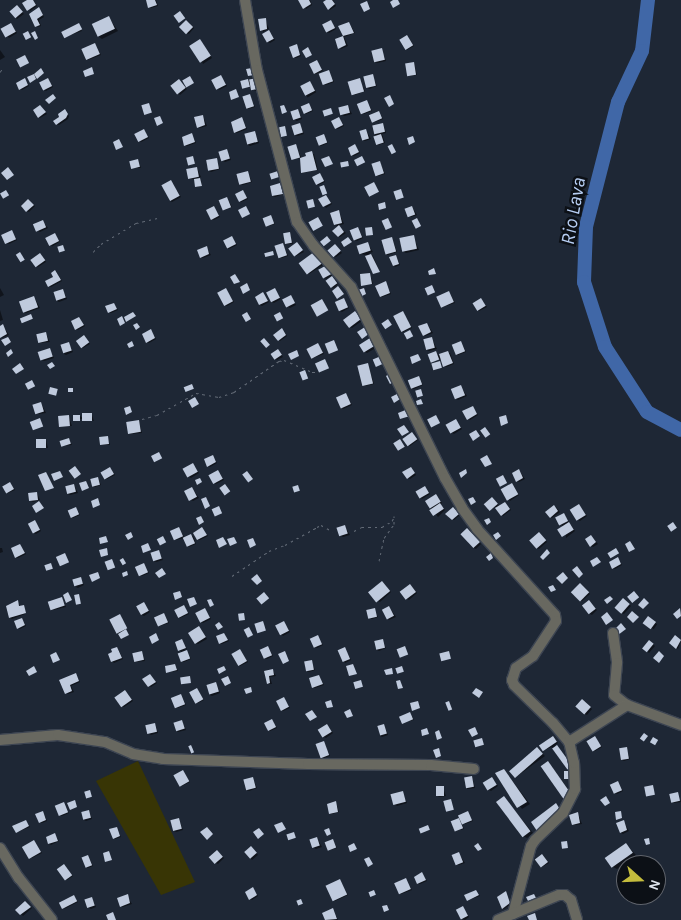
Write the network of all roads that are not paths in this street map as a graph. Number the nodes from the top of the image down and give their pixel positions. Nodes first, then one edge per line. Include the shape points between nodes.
1 (245, 0) edge
2 (613, 633) dead end
3 (627, 705) junction
4 (681, 725) edge
5 (0, 740) edge
6 (569, 742) junction
7 (474, 769) dead end
8 (0, 848) edge
9 (512, 914) junction
10 (52, 920) edge
11 (498, 920) edge
12 (577, 920) edge

1 - 6 street via 257,70 297,222 351,287 462,508 555,615 556,621 533,656 516,668 512,680
2 - 3 street via 617,663 614,695
3 - 4 street
3 - 6 street
5 - 7 street via 58,735 106,742 139,755 163,759 431,764
6 - 9 street via 575,789 563,813 531,846
8 - 10 street
9 - 11 street
9 - 12 street via 565,895 571,900

